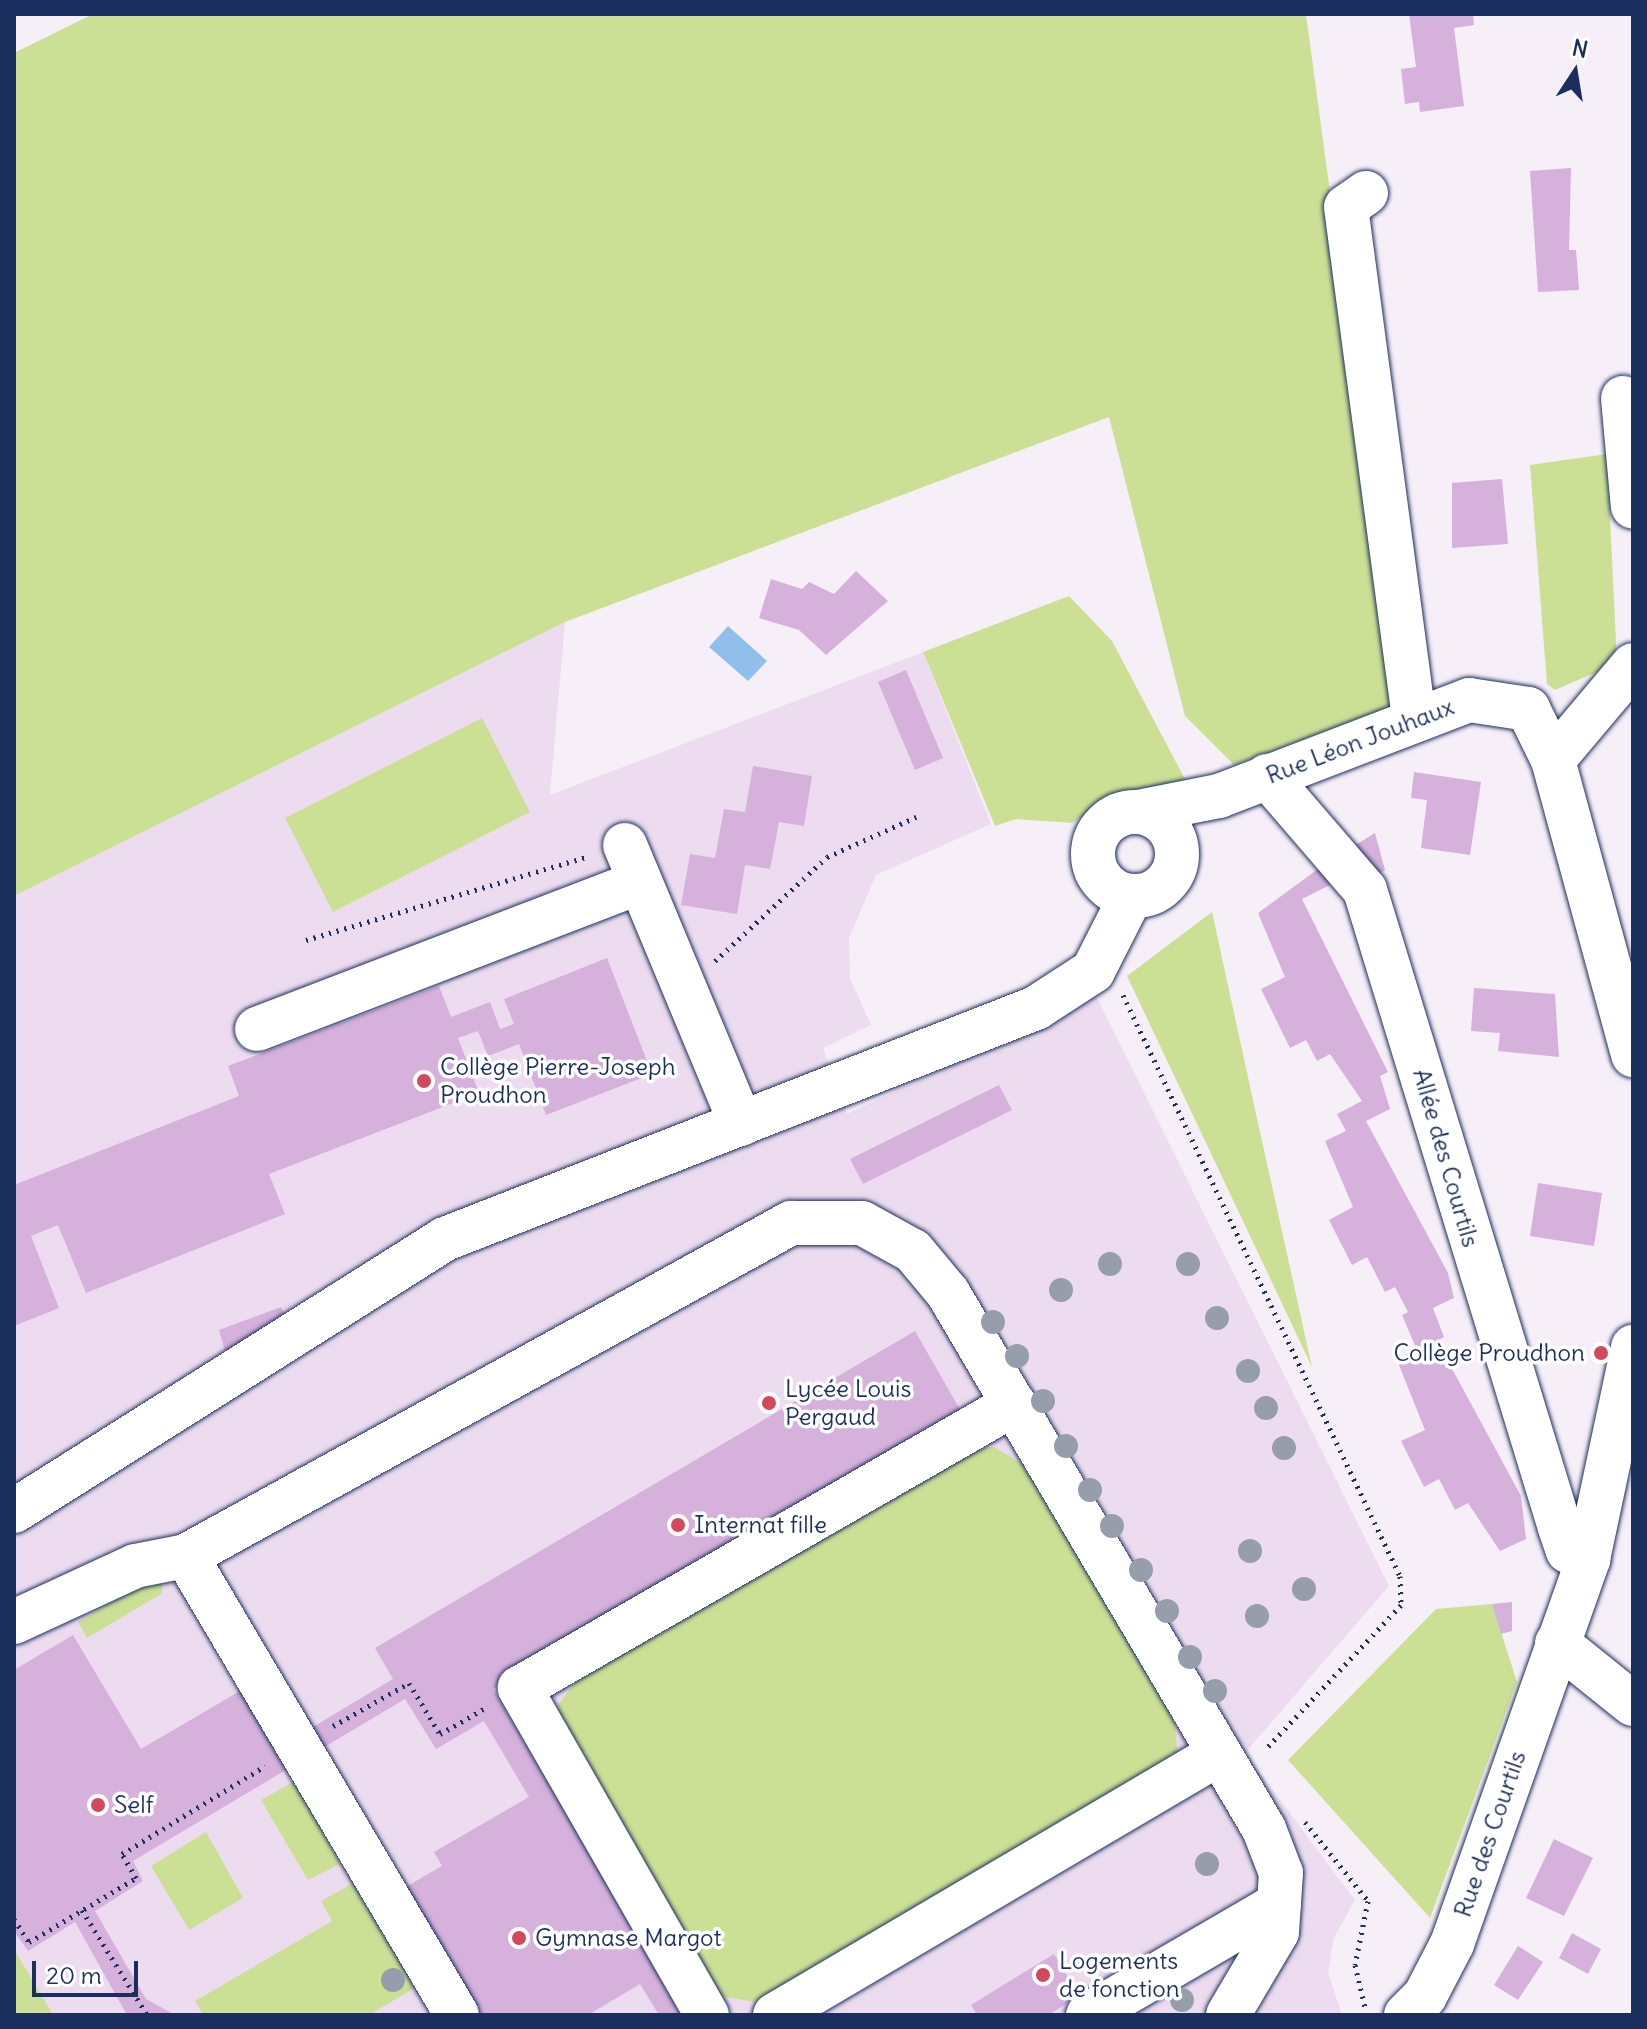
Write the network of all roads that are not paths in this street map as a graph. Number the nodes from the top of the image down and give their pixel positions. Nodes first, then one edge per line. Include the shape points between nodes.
1 (1366, 193) dead end
2 (1623, 398) dead end
3 (1633, 507) edge
4 (1633, 665) edge
5 (1414, 718) junction
6 (1553, 760) junction
7 (1255, 781) junction
8 (1138, 812) junction
9 (1173, 870) junction
10 (1131, 896) junction
11 (257, 1029) dead end
12 (1633, 1055) edge
13 (741, 1124) junction
14 (1633, 1347) edge
15 (1014, 1404) junction
16 (14, 1511) edge
17 (1578, 1555) junction
18 (186, 1556) junction
19 (14, 1622) edge
20 (1557, 1643) junction
21 (1633, 1704) edge
22 (1236, 1758) junction
23 (1279, 1904) junction
24 (457, 2015) edge
25 (707, 2015) edge
26 (775, 2015) edge
27 (1088, 2015) edge
28 (1228, 2015) edge
29 (1406, 2015) edge

1 - 5 street via 1346,207
2 - 3 street
4 - 6 street
5 - 6 street, Rue Léon Jouhaux via 1469,700 1508,701 1528,709
5 - 7 street, Rue Léon Jouhaux
6 - 12 street, Rue Léon Jouhaux
7 - 8 street, Rue Léon Jouhaux
7 - 9 street
7 - 17 street, Allée des Courtils via 1365,890 1385,939 1487,1304
8 - 9 street via 1170,832
8 - 10 street via 1113,818 1093,851 1107,886
9 - 10 street via 1156,890
10 - 13 street via 1104,957 1036,1008
11 - 13 street via 633,864
13 - 16 street via 445,1239
14 - 17 street, Rue des Courtils
15 - 18 street via 948,1293 913,1251 862,1223 791,1223
15 - 22 street
15 - 25 street via 520,1688
17 - 20 street, Rue des Courtils
18 - 19 street via 135,1566
18 - 24 street via 312,1737
20 - 21 street
20 - 29 street, Rue des Courtils via 1452,1944 1425,1996
22 - 23 street via 1281,1873
22 - 26 street
23 - 27 street
23 - 28 street via 1277,1932

